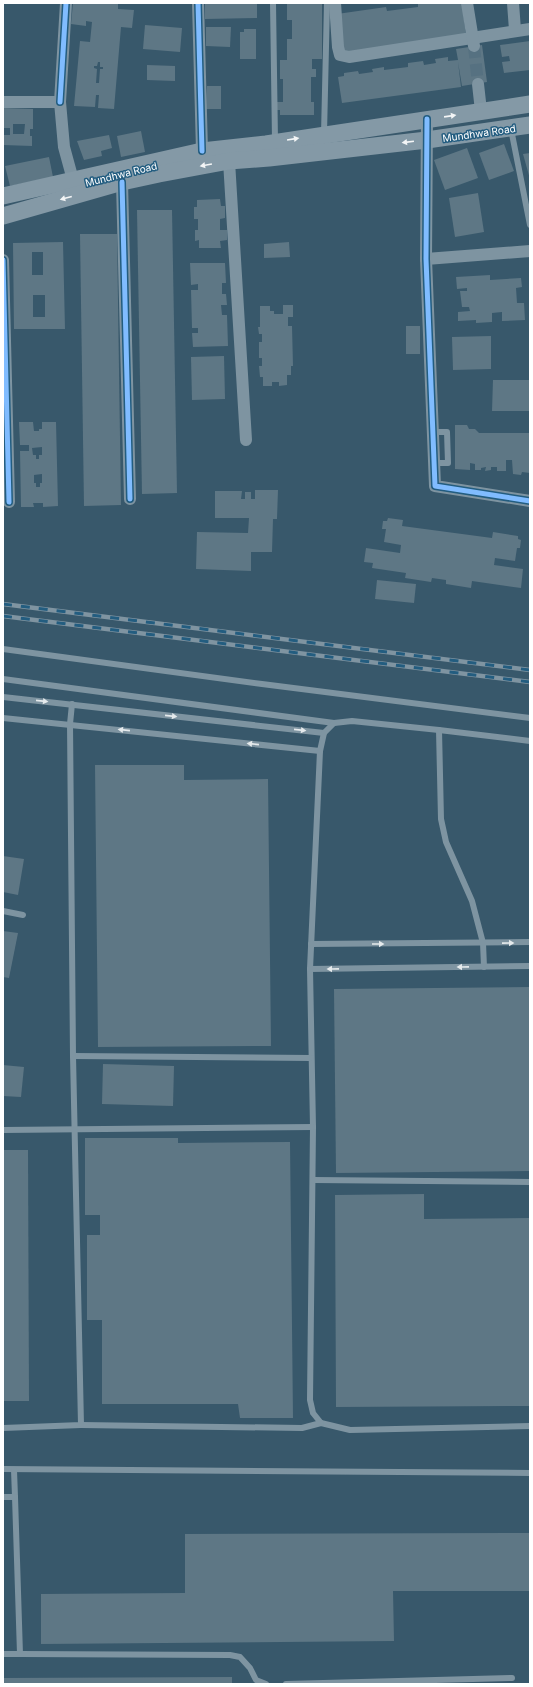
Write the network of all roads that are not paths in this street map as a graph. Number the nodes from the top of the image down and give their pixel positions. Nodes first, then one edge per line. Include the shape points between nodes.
1 (66, 3) edge
2 (198, 3) edge
3 (273, 3) edge
4 (326, 3) edge
5 (335, 3) edge
6 (467, 3) edge
7 (513, 3) edge
8 (530, 29) edge
9 (515, 30) junction
10 (474, 42) junction
11 (478, 84) tunnel mouth
12 (3, 102) edge
13 (60, 102) junction
14 (530, 104) edge
15 (481, 111) junction
16 (427, 119) junction
17 (530, 125) edge
18 (511, 128) junction
19 (324, 134) junction
20 (427, 140) junction
21 (275, 142) junction
22 (202, 150) junction
23 (228, 161) junction
24 (73, 180) junction
25 (122, 182) junction
26 (3, 196) edge
27 (3, 216) edge
28 (530, 225) edge
29 (530, 251) edge
30 (426, 259) junction
31 (3, 260) edge
32 (246, 440) dead end
33 (130, 499) dead end
34 (530, 501) edge
35 (9, 502) dead end
36 (3, 649) edge
37 (3, 679) edge
38 (3, 697) edge
39 (72, 704) junction
40 (3, 718) edge
41 (530, 718) edge
42 (334, 723) junction
43 (70, 724) junction
44 (439, 730) junction
45 (324, 733) junction
46 (530, 741) edge
47 (320, 751) junction
48 (3, 911) edge
49 (23, 915) dead end
50 (530, 942) edge
51 (483, 943) junction
52 (311, 944) junction
53 (530, 966) edge
54 (484, 967) junction
55 (310, 969) junction
56 (73, 1056) junction
57 (311, 1058) junction
58 (313, 1127) junction
59 (3, 1130) edge
60 (75, 1130) junction
61 (313, 1180) junction
62 (530, 1182) edge
63 (321, 1423) junction
64 (81, 1425) junction
65 (530, 1426) edge
66 (3, 1428) edge
67 (3, 1469) edge
68 (14, 1470) junction
69 (530, 1474) edge
70 (3, 1497) edge
71 (15, 1497) junction
72 (3, 1654) edge
73 (20, 1654) junction
74 (512, 1678) dead end
75 (266, 1684) edge
76 (286, 1684) edge

1 - 13 street
2 - 22 street
3 - 21 lane
4 - 19 lane
5 - 10 street via 340,55 349,57
6 - 10 street
7 - 9 street
8 - 9 street
9 - 10 street
11 - 15 street
12 - 13 street
13 - 24 street via 64,147
14 - 15 main road, Mundhwa Road
16 -> 15 main road, Mundhwa Road
16 - 19 main road, Mundhwa Road
16 - 20 street
17 - 18 main road, Mundhwa Road
18 - 20 main road, Mundhwa Road
18 - 28 lane
21 -> 19 main road, Mundhwa Road
20 -> 23 main road, Mundhwa Road
20 - 30 street
21 - 22 main road, Mundhwa Road
22 - 24 main road, Mundhwa Road
23 -> 25 main road, Mundhwa Road
23 - 32 street
24 - 26 main road, Mundhwa Road
25 -> 27 main road, Mundhwa Road
25 - 33 street
29 - 30 street
30 - 34 street via 435,486
31 - 35 street
36 - 41 lane
37 - 42 lane
38 -> 39 lane
39 - 43 lane
39 -> 45 lane
40 - 43 lane
42 - 44 lane via 352,721
42 - 45 lane
47 -> 43 lane
43 - 56 lane
44 - 46 lane
44 - 51 lane via 441,819 446,842 472,900
45 - 47 lane
47 - 52 lane
48 - 49 lane
51 -> 50 lane
52 -> 51 lane
51 - 54 lane
52 - 55 lane
53 - 54 lane
54 -> 55 lane
55 - 57 lane
56 - 57 lane
56 - 60 lane
57 - 58 lane
58 - 60 lane
58 - 61 lane
59 - 60 lane
60 - 64 lane
61 - 62 lane
61 - 63 lane via 310,1400 313,1413
63 - 64 lane via 302,1428
63 - 65 lane via 350,1430
64 - 66 lane
67 - 68 lane
68 - 69 lane
68 - 71 lane
70 - 71 lane
71 - 73 lane
72 - 73 lane
73 - 75 lane via 230,1655 240,1658 250,1668 256,1680
74 - 76 lane

